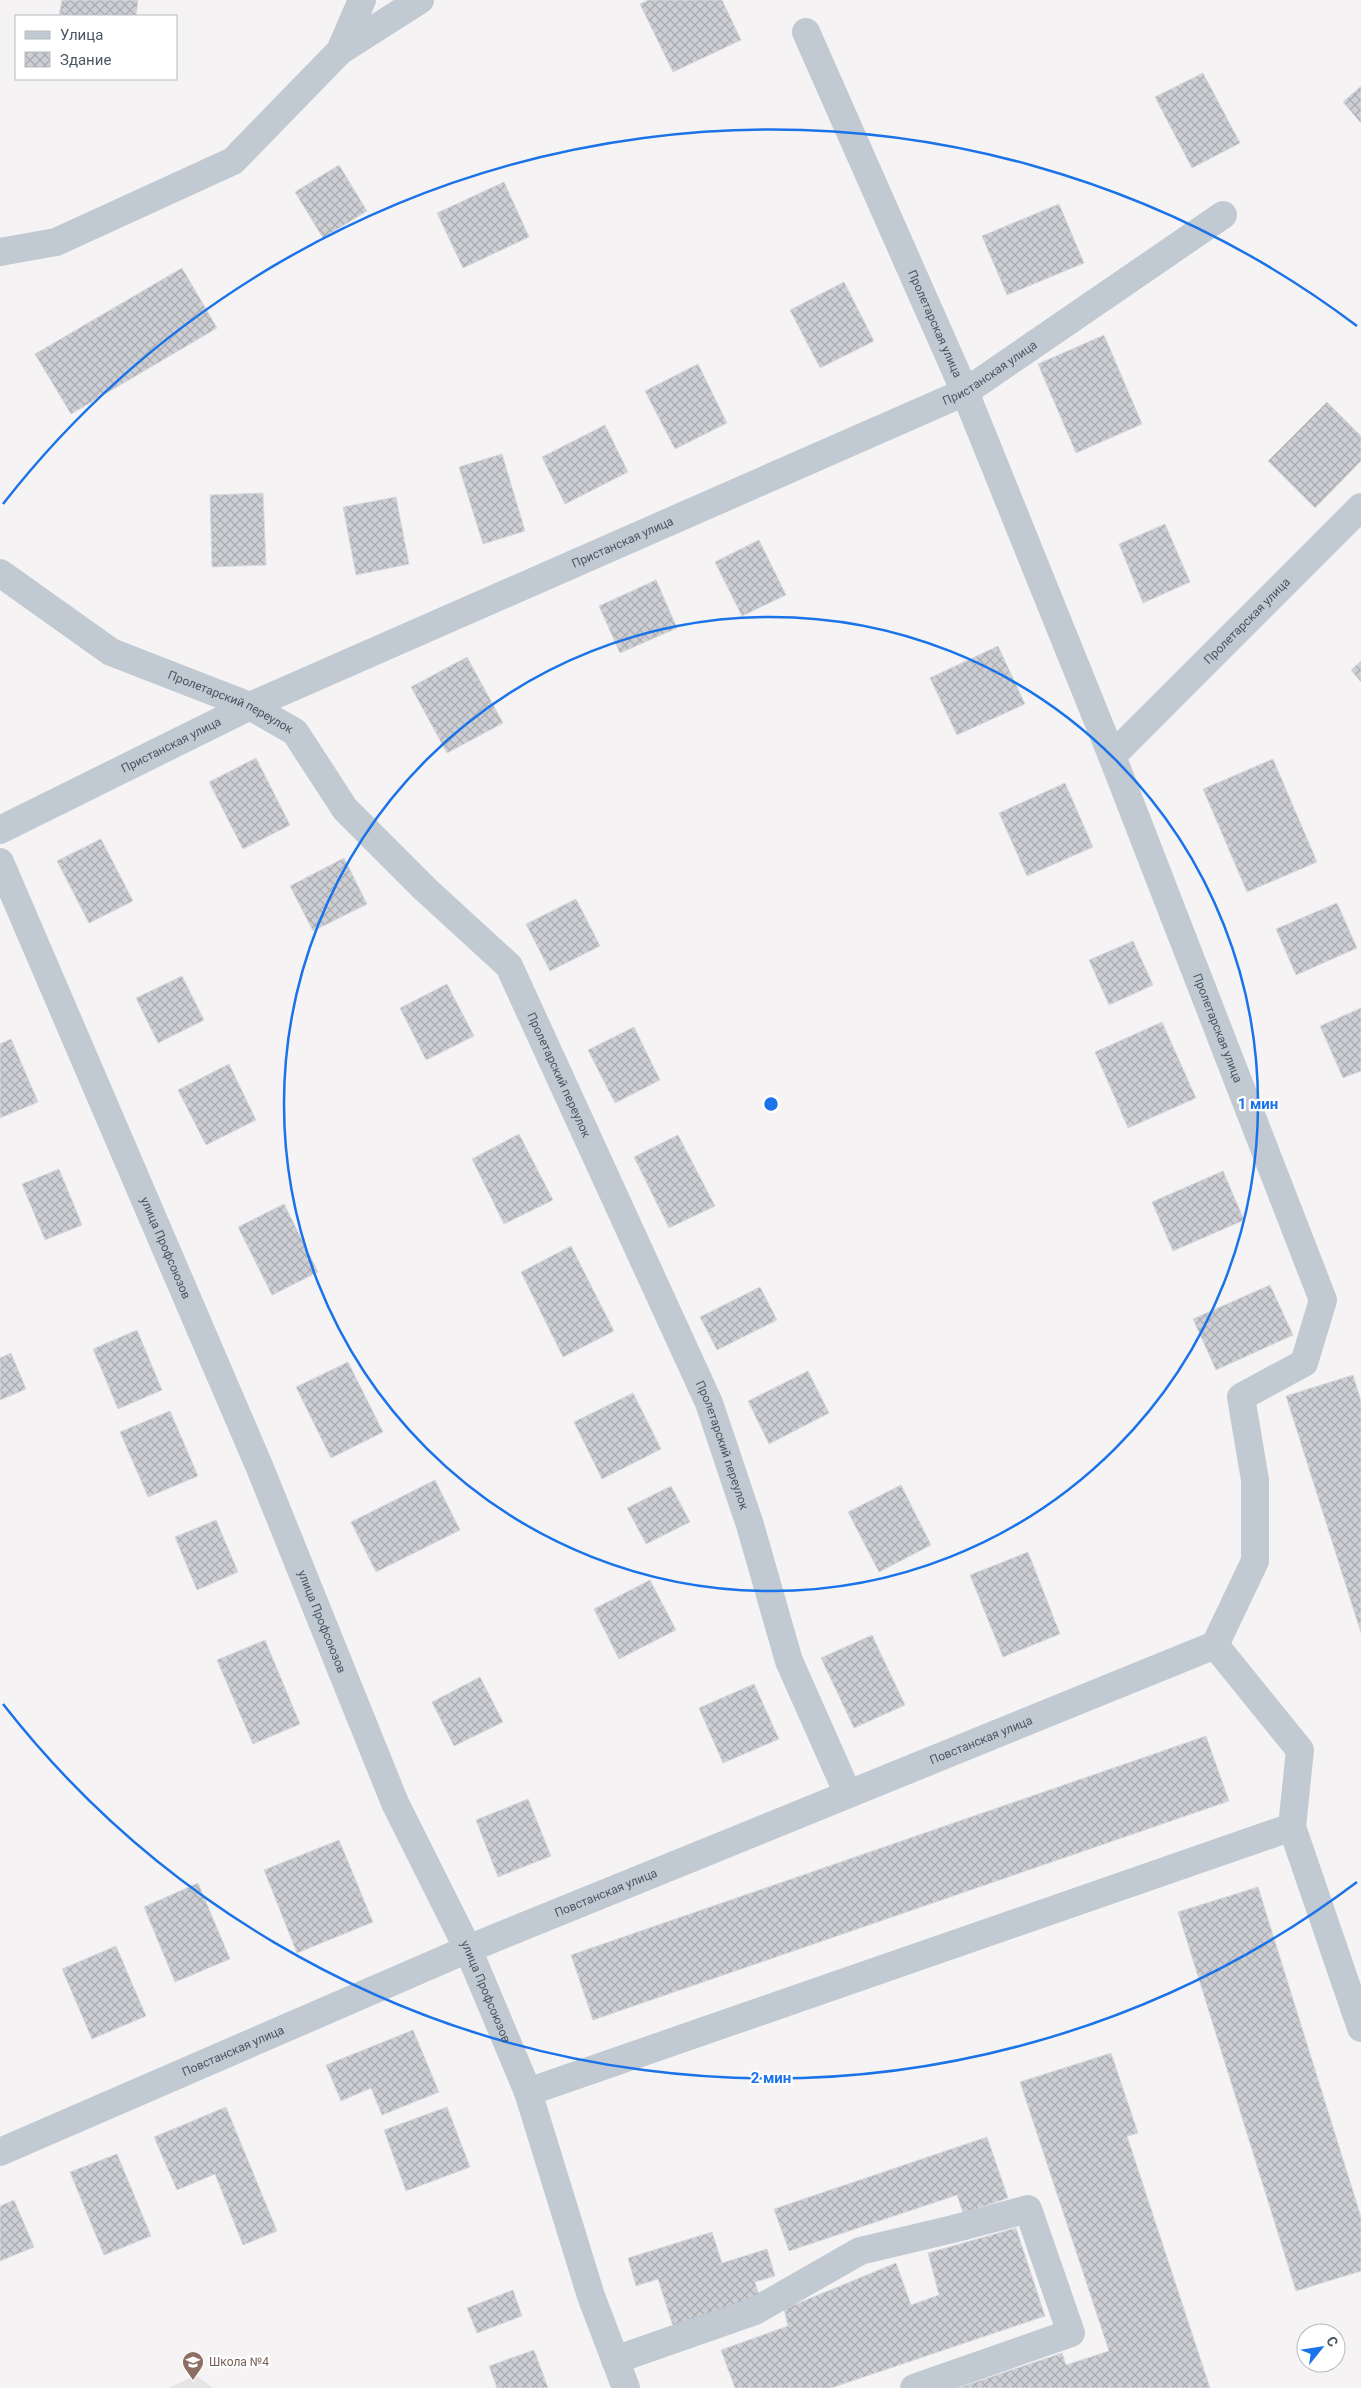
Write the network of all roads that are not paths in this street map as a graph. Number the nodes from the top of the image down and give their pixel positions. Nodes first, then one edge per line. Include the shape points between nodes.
1 (362, 0) edge
2 (420, 0) edge
3 (806, 32) dead end
4 (340, 51) junction
5 (1223, 215) dead end
6 (0, 252) edge
7 (966, 392) junction
8 (1361, 507) edge
9 (0, 573) edge
10 (250, 706) junction
11 (1112, 756) junction
12 (0, 830) edge
13 (0, 862) edge
14 (1215, 1645) junction
15 (848, 1794) junction
16 (1292, 1827) junction
17 (468, 1948) junction
18 (1360, 2022) edge
19 (528, 2092) junction
20 (0, 2152) edge
21 (615, 2360) junction
22 (626, 2388) edge
23 (914, 2388) edge

1 - 4 street
2 - 4 street
3 - 7 street, Пролетарская улица
4 - 6 street via 233,161 56,242
5 - 7 street, Пристанская улица
7 - 10 street, Пристанская улица
7 - 11 street, Пролетарская улица
8 - 11 street, Пролетарская улица
9 - 10 street, Пролетарский переулок via 111,652
10 - 12 street, Пристанская улица
10 - 15 street, Пролетарский переулок via 295,732 345,809 509,966 710,1403 789,1660
11 - 14 street, Пролетарская улица via 1323,1300 1304,1363 1241,1397 1255,1480 1255,1561
13 - 17 street, улица Профсоюзов via 260,1468 395,1803
14 - 15 street, Повстанская улица
14 - 16 street via 1300,1750
15 - 17 street, Повстанская улица
16 - 18 street
16 - 19 street
17 - 19 street, улица Профсоюзов
17 - 20 street, Повстанская улица
19 - 21 street, улица Профсоюзов via 590,2296
21 - 22 street, улица Профсоюзов
21 - 23 street via 755,2312 860,2251 1028,2209 1071,2333

